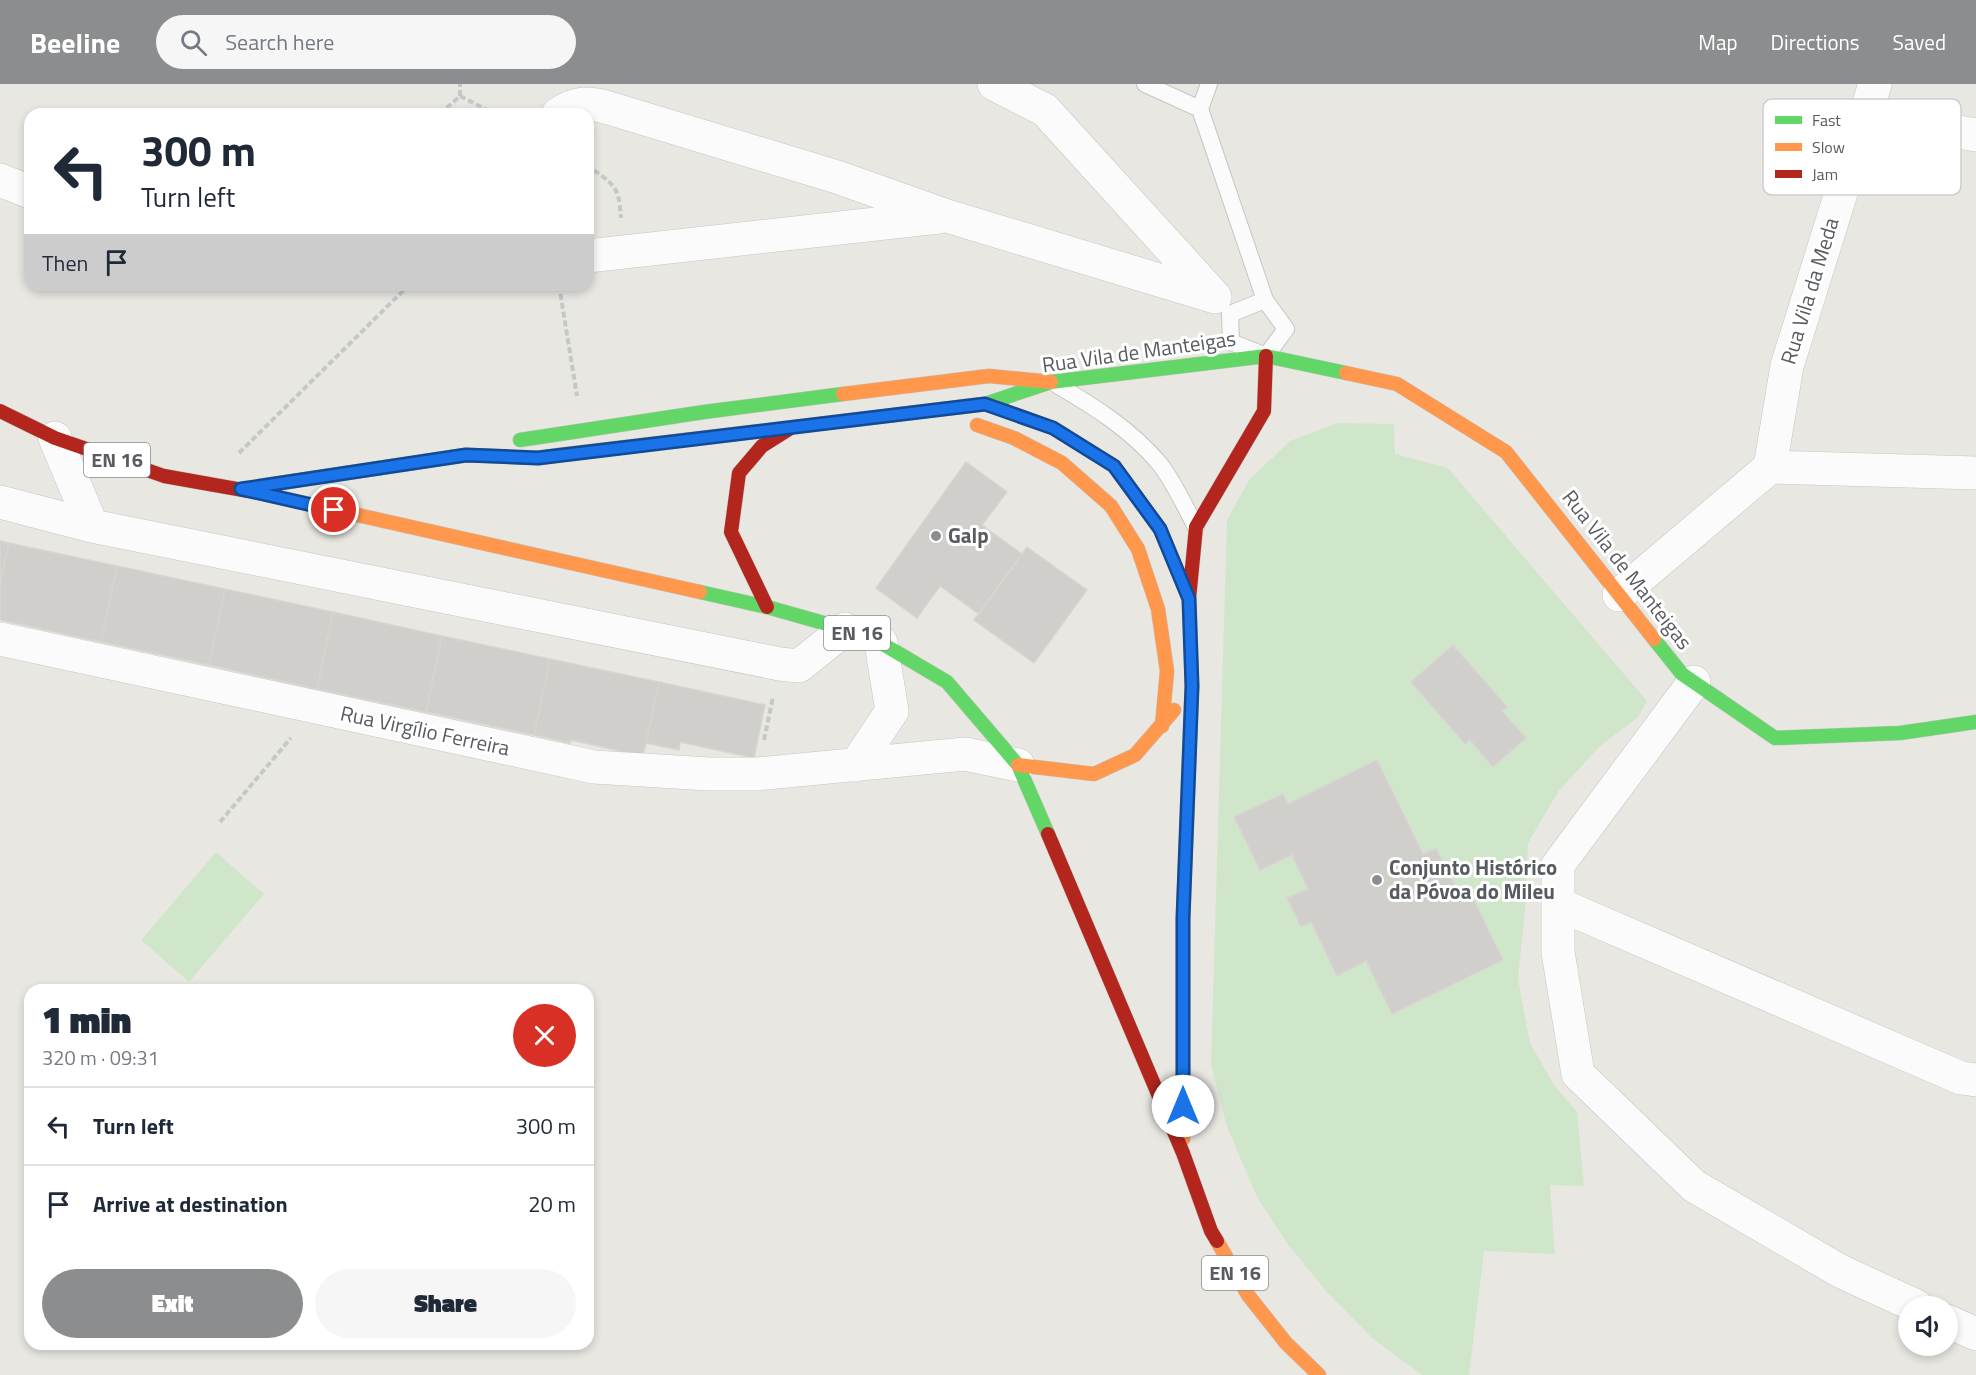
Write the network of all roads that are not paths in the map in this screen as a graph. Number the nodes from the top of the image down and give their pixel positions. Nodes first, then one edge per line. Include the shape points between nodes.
1 (994, 84) edge
2 (1145, 84) edge
3 (1209, 84) edge
4 (1875, 84) edge
5 (1870, 99) edge
6 (568, 108) edge
7 (1200, 109) junction
8 (1961, 132) edge
9 (1976, 135) edge
10 (0, 180) edge
11 (24, 190) edge
12 (1840, 195) edge
13 (947, 216) junction
14 (594, 255) edge
15 (1265, 300) junction
16 (1223, 306) junction
17 (1266, 356) junction
18 (1051, 382) junction
19 (985, 404) junction
20 (936, 410) junction
21 (0, 411) edge
22 (790, 428) junction
23 (55, 438) junction
24 (466, 455) junction
25 (1770, 467) junction
26 (1976, 473) edge
27 (241, 489) junction
28 (0, 502) edge
29 (92, 526) junction
30 (1196, 527) junction
31 (1620, 595) junction
32 (1189, 599) junction
33 (767, 607) junction
34 (845, 629) junction
35 (0, 639) edge
36 (881, 643) junction
37 (1694, 682) junction
38 (1192, 686) junction
39 (1976, 722) edge
40 (1162, 726) junction
41 (856, 765) junction
42 (1018, 765) junction
43 (1558, 904) junction
44 (1976, 1080) edge
45 (1183, 1153) junction
46 (1898, 1298) edge
47 (1958, 1326) edge
48 (1976, 1334) edge
49 (1319, 1375) edge

1 - 16 street via 1045,110
2 - 7 lane
3 - 7 lane
4 - 5 street, Rua Vila da Meda
6 - 13 street via 583,103 609,108 837,177
7 - 15 lane
8 - 9 street
10 - 11 street
12 - 25 street, Rua Vila da Meda via 1787,366
13 - 14 street
13 - 16 street
15 - 16 lane
15 - 17 lane via 1286,329
16 - 17 lane via 1231,342
17 - 18 main road, Rua Vila de Manteigas
17 - 30 main road, Rua Vila de Manteigas via 1264,411
17 - 31 main road, Rua Vila de Manteigas via 1397,384 1506,452
18 - 19 main road, Rua Vila de Manteigas
18 - 24 main road, EN 16 via 989,376 582,429 537,436
18 - 30 lane via 1094,406 1160,464
19 - 20 main road, EN 16
19 - 32 main road, EN 16 via 1053,428 1114,466 1160,529
20 - 22 main road, EN 16
20 - 40 main road, EN 16 via 1014,438 1062,463 1111,506 1138,549 1158,609 1167,671
21 - 23 main road, EN 16
22 - 24 main road, EN 16 via 538,458
22 - 33 main road via 762,446 739,473 731,532
23 - 27 main road, EN 16 via 164,476
23 - 29 street
24 - 27 main road, EN 16
25 - 26 street
25 - 31 street
27 - 33 main road, EN 16
28 - 29 street
29 - 34 street via 780,664 799,666
30 - 32 main road, Rua Vila de Manteigas
31 - 37 main road, Rua Vila de Manteigas via 1682,674
32 - 38 main road, EN 16
33 - 34 main road, EN 16
34 - 36 main road, EN 16
35 - 41 street, Rua Virgílio Ferreira via 594,767 757,774
36 - 41 street via 892,711
36 - 42 main road, EN 16 via 947,682
37 - 39 main road, Rua Vila de Manteigas via 1775,738 1900,733
37 - 43 street via 1558,865
38 - 40 main road
38 - 45 main road, EN 16 via 1183,918
40 - 42 main road via 1134,755 1094,774
41 - 42 street, Rua Virgílio Ferreira via 965,754
42 - 45 main road, EN 16
43 - 44 street via 1961,1078
43 - 46 street via 1558,952 1578,1074 1695,1186 1840,1271
45 - 49 main road, EN 16 via 1211,1232 1248,1295 1286,1343
47 - 48 street

